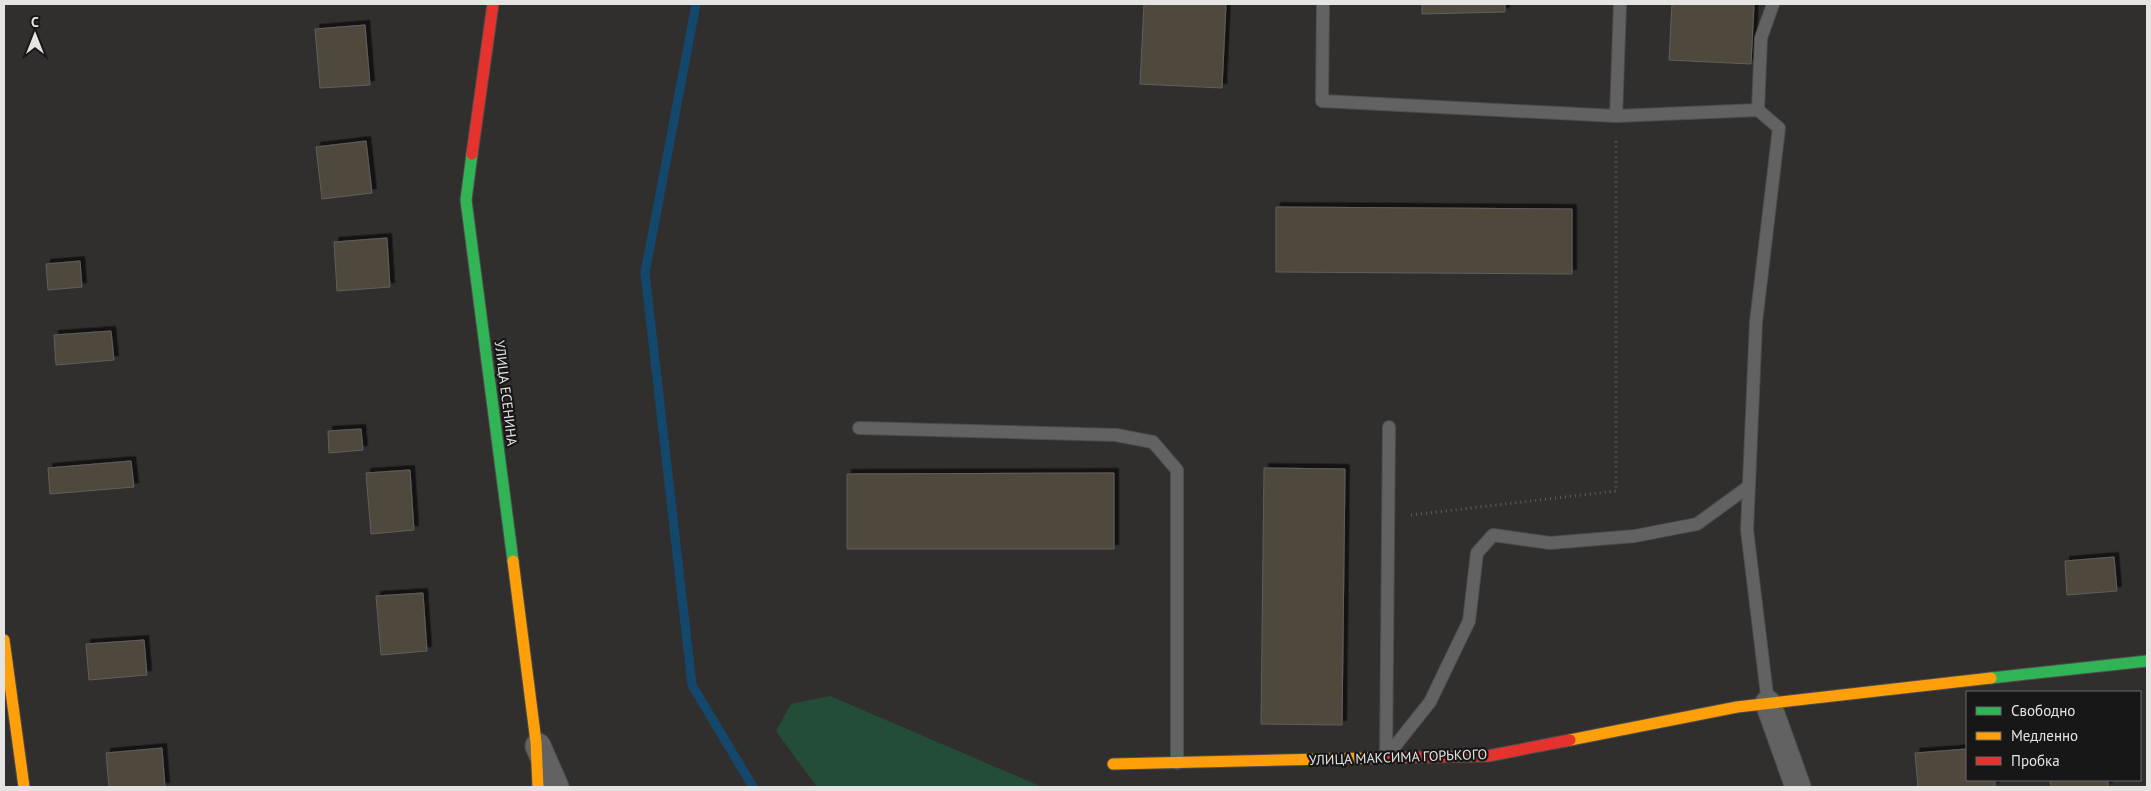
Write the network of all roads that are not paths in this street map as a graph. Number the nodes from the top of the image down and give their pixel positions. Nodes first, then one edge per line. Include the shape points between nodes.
1 (493, 4) edge
2 (1323, 4) edge
3 (1620, 4) edge
4 (1773, 4) edge
5 (1758, 110) junction
6 (1616, 116) junction
7 (1389, 427) dead end
8 (859, 428) dead end
9 (1748, 487) junction
10 (4, 640) edge
11 (2147, 661) edge
12 (1768, 704) junction
13 (536, 742) junction
14 (1386, 758) junction
15 (1177, 763) junction
16 (1113, 764) dead end
17 (24, 787) edge
18 (538, 787) edge
19 (556, 787) edge
20 (1798, 787) edge

1 - 13 street, УЛИЦА ЕСЕНИНА via 466,200
2 - 6 lane via 1322,101
3 - 6 lane
4 - 5 lane via 1762,38
5 - 6 lane
5 - 9 lane via 1779,128 1756,322
7 - 14 lane
8 - 15 lane via 1116,435 1153,442 1177,470
9 - 12 lane via 1747,530
9 - 14 lane via 1697,524 1635,536 1550,543 1493,535 1477,553 1468,621 1430,702
10 - 17 street
11 - 12 street, УЛИЦА МАКСИМА ГОРЬКОГО
12 - 14 street, УЛИЦА МАКСИМА ГОРЬКОГО via 1737,707 1488,756
12 - 20 street
13 - 18 street, УЛИЦА ЕСЕНИНА
13 - 19 street
14 - 15 street, УЛИЦА МАКСИМА ГОРЬКОГО
15 - 16 street, УЛИЦА МАКСИМА ГОРЬКОГО

